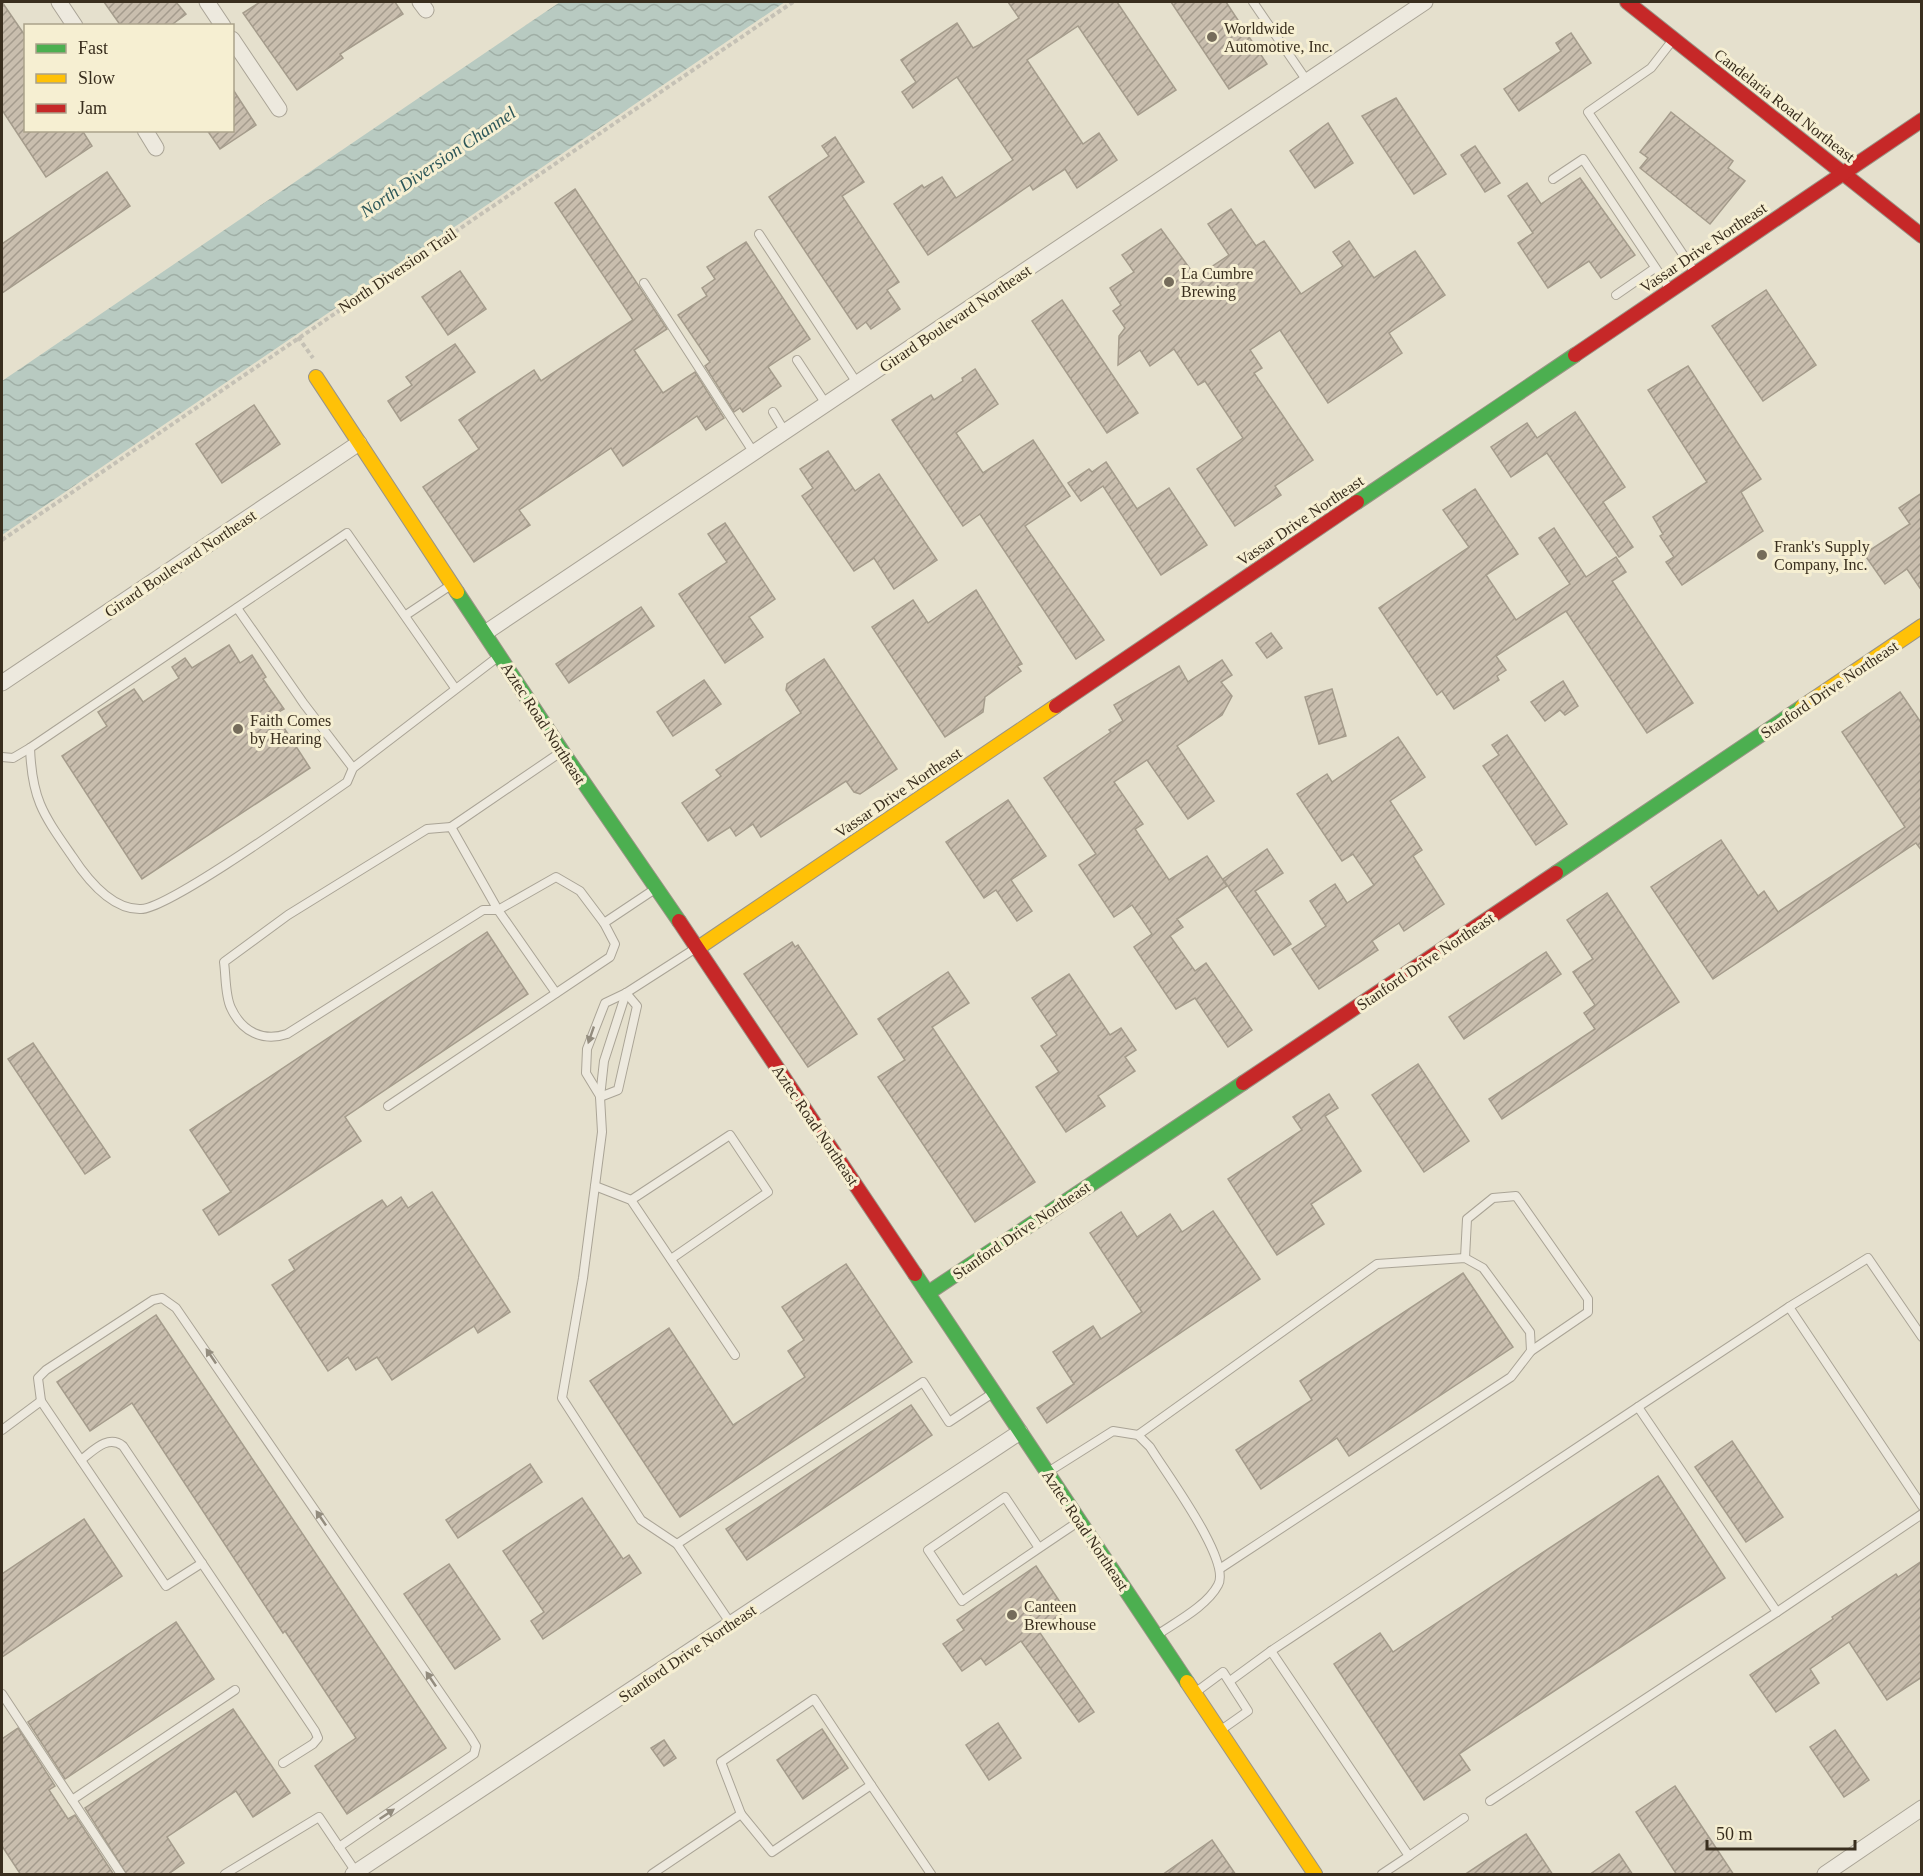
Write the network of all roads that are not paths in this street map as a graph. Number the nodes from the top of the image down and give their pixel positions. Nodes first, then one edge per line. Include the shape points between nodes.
1 (59, 2) edge
2 (207, 2) edge
3 (1253, 2) edge
4 (1425, 2) edge
5 (1627, 2) edge
6 (74, 24) edge
7 (222, 24) edge
8 (1674, 38) junction
9 (234, 42) edge
10 (1307, 81) junction
11 (279, 109) dead end
12 (1922, 120) edge
13 (146, 132) edge
14 (156, 148) dead end
15 (1844, 173) junction
16 (1553, 179) dead end
17 (759, 234) dead end
18 (1922, 236) edge
19 (1655, 268) junction
20 (1694, 273) junction
21 (644, 283) dead end
22 (1670, 289) junction
23 (1616, 294) dead end
24 (797, 360) dead end
25 (316, 377) road end
26 (858, 383) junction
27 (826, 404) junction
28 (773, 412) dead end
29 (785, 432) junction
30 (359, 442) junction
31 (754, 453) junction
32 (452, 584) junction
33 (237, 608) junction
34 (406, 615) junction
35 (1922, 626) edge
36 (485, 633) junction
37 (500, 656) junction
38 (2, 683) edge
39 (455, 688) junction
40 (30, 748) junction
41 (562, 751) junction
42 (2, 757) edge
43 (353, 768) junction
44 (451, 827) junction
45 (656, 888) junction
46 (498, 910) junction
47 (604, 923) junction
48 (698, 948) junction
49 (556, 993) junction
50 (626, 993) junction
51 (600, 1096) junction
52 (388, 1106) dead end
53 (595, 1186) junction
54 (631, 1200) junction
55 (1465, 1258) junction
56 (671, 1259) junction
57 (928, 1293) junction
58 (1789, 1307) junction
59 (1922, 1337) edge
60 (1532, 1351) junction
61 (735, 1355) dead end
62 (994, 1392) junction
63 (41, 1401) junction
64 (1638, 1407) junction
65 (2, 1430) edge
66 (1020, 1432) junction
67 (1138, 1435) junction
68 (81, 1460) junction
69 (1048, 1473) junction
70 (1922, 1506) edge
71 (1922, 1514) edge
72 (1080, 1521) junction
73 (677, 1544) junction
74 (1039, 1548) junction
75 (202, 1563) junction
76 (1221, 1568) junction
77 (1777, 1612) junction
78 (731, 1624) junction
79 (1156, 1636) junction
80 (1271, 1651) junction
81 (1230, 1681) junction
82 (235, 1690) dead end
83 (1194, 1693) junction
84 (2, 1694) edge
85 (1220, 1731) junction
86 (283, 1763) dead end
87 (871, 1785) junction
88 (72, 1800) junction
89 (1490, 1801) dead end
90 (1922, 1808) edge
91 (741, 1814) junction
92 (1464, 1818) dead end
93 (339, 1846) junction
94 (1409, 1856) junction
95 (354, 1873) edge
96 (121, 1875) edge
97 (225, 1875) edge
98 (652, 1875) edge
99 (931, 1875) edge
100 (1315, 1875) edge
101 (1382, 1875) edge
102 (1825, 1875) edge

1 - 6 street
2 - 7 street
3 - 10 lane
4 - 10 street, Girard Boulevard Northeast
5 - 8 street, Candelaria Road Northeast
8 - 15 street, Candelaria Road Northeast
8 - 20 lane via 1651,68 1587,112
9 - 11 street
10 - 26 street, Girard Boulevard Northeast
12 - 15 street, Vassar Drive Northeast
13 - 14 street
15 - 18 street, Candelaria Road Northeast
15 - 20 street, Vassar Drive Northeast
16 - 19 lane via 1584,159
17 - 26 lane
19 - 22 lane
19 - 23 lane
20 - 22 street, Vassar Drive Northeast
21 - 31 lane
22 - 48 street, Vassar Drive Northeast
24 - 27 lane
25 - 30 street, Aztec Road Northeast
26 - 27 street, Girard Boulevard Northeast
27 - 29 street, Girard Boulevard Northeast
28 - 29 lane
29 - 31 street, Girard Boulevard Northeast
30 - 32 street, Aztec Road Northeast
30 - 38 street, Girard Boulevard Northeast
31 - 36 street, Girard Boulevard Northeast
32 - 34 lane
32 - 36 street, Aztec Road Northeast
33 - 34 lane via 347,533
33 - 40 lane
33 - 43 lane
34 - 39 lane
35 - 57 street, Stanford Drive Northeast
36 - 37 street, Aztec Road Northeast
37 - 39 lane
37 - 41 street, Aztec Road Northeast
39 - 43 lane
40 - 42 lane via 13,758
40 - 43 lane via 34,793 82,871 106,896 126,907 143,909 215,871 347,782
41 - 44 lane
41 - 45 street, Aztec Road Northeast
44 - 46 lane
44 - 46 lane via 427,829 288,915 224,962 231,1008 249,1033 272,1039 287,1034 483,910
45 - 47 lane
45 - 48 street, Aztec Road Northeast
46 - 47 lane via 556,877 580,891
46 - 49 lane
47 - 49 lane via 615,944 610,957
48 - 50 lane
48 - 57 street, Aztec Road Northeast
49 - 52 lane
50 - 51 lane via 604,1061
50 - 51 lane via 637,1006 618,1090
50 -> 51 lane via 606,1003 587,1049 586,1073
51 - 53 lane via 602,1132
53 - 54 lane
53 - 73 lane via 562,1398 641,1520
54 - 56 lane
54 - 56 lane via 730,1135 768,1192
55 - 60 lane via 1483,1268 1530,1332
55 - 60 lane via 1467,1219 1493,1198 1516,1196 1588,1299 1588,1312
55 - 67 lane via 1377,1264
56 - 61 lane
57 - 62 street, Aztec Road Northeast
58 - 59 lane via 1868,1258
58 - 64 lane
58 - 70 lane
60 - 76 lane via 1511,1377
62 - 66 street, Aztec Road Northeast
62 - 73 lane via 949,1422 923,1382
63 - 65 lane
63 - 68 lane
93 -> 63 lane via 474,1754 476,1746 469,1733 176,1308 162,1298 153,1300 46,1370 38,1377
64 - 77 lane
64 - 80 lane
66 - 69 street, Aztec Road Northeast
66 - 78 street, Stanford Drive Northeast
67 - 69 lane via 1113,1431
67 - 76 lane via 1214,1548
68 - 75 lane via 109,1441 123,1446
68 - 75 lane via 166,1586
69 - 72 street, Aztec Road Northeast
71 - 77 lane
72 - 74 lane
72 - 79 street, Aztec Road Northeast
73 - 78 lane
74 - 74 lane via 962,1601 927,1550 1005,1497
75 - 86 lane via 318,1738
76 - 79 lane via 1220,1584 1212,1594
77 - 89 lane
78 - 95 street, Stanford Drive Northeast
79 - 83 street, Aztec Road Northeast
80 - 81 lane
80 - 94 lane
81 - 83 lane via 1223,1672
81 - 85 lane via 1248,1711
82 - 88 lane
83 - 85 street, Aztec Road Northeast
84 - 88 lane
85 - 100 street, Aztec Road Northeast
87 - 91 lane via 772,1852
87 - 91 lane via 814,1699 721,1762
87 - 99 lane
88 - 96 lane
90 - 102 street
91 - 98 lane
92 - 94 lane
93 - 95 lane
93 - 97 lane via 319,1817
94 - 101 lane

